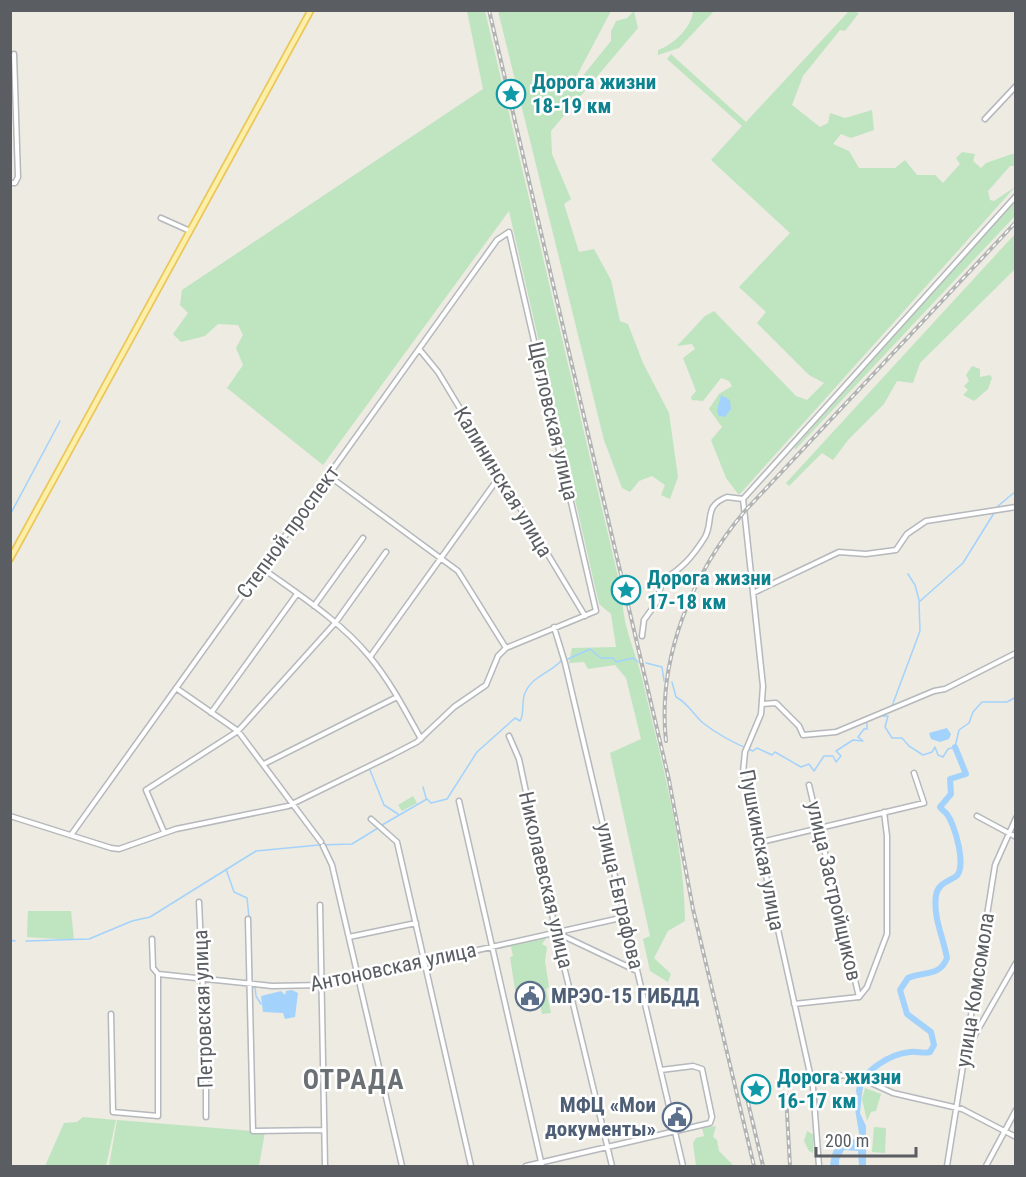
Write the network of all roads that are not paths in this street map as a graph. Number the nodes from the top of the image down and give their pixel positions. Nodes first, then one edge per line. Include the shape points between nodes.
1 (311, 10) edge
2 (14, 54) dead end
3 (1016, 86) edge
4 (985, 119) dead end
5 (10, 183) edge
6 (1016, 196) edge
7 (161, 218) dead end
8 (190, 231) junction
9 (509, 232) joint
10 (420, 350) junction
11 (329, 476) junction
12 (499, 477) junction
13 (743, 499) junction
14 (1016, 507) edge
15 (363, 538) dead end
16 (386, 552) dead end
17 (441, 556) junction
18 (10, 559) edge
19 (262, 568) junction
20 (753, 592) junction
21 (297, 594) junction
22 (314, 606) junction
23 (585, 616) junction
24 (336, 622) junction
25 (554, 627) junction
26 (642, 636) dead end
27 (506, 648) junction
28 (1016, 653) edge
29 (370, 657) junction
30 (176, 687) junction
31 (397, 697) junction
32 (762, 704) junction
33 (211, 713) junction
34 (238, 731) junction
35 (509, 736) dead end
36 (421, 738) junction
37 (264, 764) junction
38 (914, 773) dead end
39 (810, 784) dead end
40 (459, 801) dead end
41 (293, 804) junction
42 (884, 812) junction
43 (10, 816) edge
44 (977, 816) dead end
45 (1016, 818) edge
46 (371, 819) dead end
47 (820, 828) junction
48 (164, 832) junction
49 (1008, 833) junction
50 (71, 835) junction
51 (1016, 837) edge
52 (757, 843) junction
53 (199, 902) dead end
54 (320, 905) dead end
55 (625, 916) junction
56 (248, 919) dead end
57 (416, 923) junction
58 (556, 933) junction
59 (349, 937) junction
60 (152, 939) dead end
61 (491, 946) junction
62 (424, 962) junction
63 (1016, 963) edge
64 (638, 971) junction
65 (158, 974) junction
66 (359, 976) junction
67 (203, 980) junction
68 (249, 983) junction
69 (322, 985) junction
70 (859, 997) junction
71 (794, 1004) junction
72 (111, 1014) dead end
73 (966, 1051) junction
74 (661, 1070) junction
75 (811, 1078) junction
76 (957, 1107) junction
77 (1016, 1110) edge
78 (206, 1117) dead end
79 (324, 1130) junction
80 (675, 1131) junction
81 (1004, 1131) junction
82 (1016, 1137) edge
83 (608, 1146) junction
84 (541, 1165) edge
85 (325, 1167) edge
86 (402, 1167) edge
87 (471, 1167) edge
88 (526, 1167) edge
89 (612, 1167) edge
90 (683, 1167) edge
91 (819, 1167) edge
92 (947, 1167) edge
93 (986, 1167) edge

1 - 8 main road
2 - 5 street via 18,177
3 - 4 street
6 - 13 street
7 - 8 street
8 - 18 main road
9 - 10 street, Степной проспект via 497,240
9 - 23 street, Щегловская улица via 596,611
10 - 11 street, Степной проспект
10 - 12 street, Калининская улица via 438,372
11 - 17 street
11 - 19 street, Степной проспект
12 - 17 street
12 - 23 street, Калининская улица
13 - 20 street, Пушкинская улица
13 - 26 street via 727,497 711,511 704,537 689,560 662,581 657,602 644,620
14 - 20 street via 926,521 907,534 896,550 838,552
15 - 22 street
16 - 24 street
17 - 27 street via 458,571
17 - 29 street
19 - 21 street
19 - 30 street, Степной проспект
20 - 32 street, Пушкинская улица
21 - 22 street
21 - 33 street
22 - 24 street
23 - 25 street
24 - 29 street
24 - 34 street
25 - 27 street
25 - 55 street, улица Евграфова
27 - 36 street via 498,656 486,685 454,707
28 - 32 street via 945,689 836,732 803,735 776,703
29 - 31 street
30 - 33 street
30 - 50 street, Степной проспект
31 - 36 street
31 - 37 street
32 - 52 street, Пушкинская улица via 745,752 743,772
33 - 34 street
34 - 37 street
34 - 48 street via 146,790
35 - 58 street, Николаевская улица via 519,759
36 - 41 street
37 - 41 street
38 - 42 street via 924,803
39 - 47 street, улица Застройщиков
40 - 61 street
41 - 48 street
41 - 59 street via 331,861
42 - 47 street
42 - 70 street via 886,934 867,987
43 - 50 street
44 - 49 street
45 - 49 street, улица Комсомола
46 - 57 street via 397,842
47 - 52 street
47 - 70 street, улица Застройщиков
48 - 50 street via 119,849
49 - 51 street
49 - 73 street, улица Комсомола via 996,864
52 - 71 street, Пушкинская улица
53 - 67 street, Петровская улица
54 - 69 street
55 - 58 street, Антоновская улица
55 - 64 street, улица Евграфова
56 - 68 street
57 - 59 street
57 - 62 street
58 - 61 street, Антоновская улица
58 - 64 street
58 - 83 street, Николаевская улица
59 - 66 street
60 - 65 street via 153,968
61 - 62 street, Антоновская улица
61 - 84 street
62 - 66 street, Антоновская улица
62 - 87 street
63 - 73 street
64 - 74 street, улица Евграфова
65 - 67 street, Антоновская улица
65 - 72 street via 158,1116 113,1112
66 - 69 street, Антоновская улица
66 - 86 street
67 - 68 street, Антоновская улица
67 - 78 street, Петровская улица
68 - 69 street, Антоновская улица
68 - 79 street via 253,1131
69 - 79 street
70 - 71 street
71 - 75 street, Пушкинская улица
73 - 76 street, улица Комсомола
74 - 80 street, улица Евграфова
74 - 80 street via 693,1066 702,1069 712,1117 707,1125
75 - 76 street via 859,1077 901,1096
75 - 91 street, Пушкинская улица
76 - 81 street
76 - 92 street, улица Комсомола
77 - 81 street
79 - 85 street
80 - 83 street
80 - 90 street, улица Евграфова
81 - 82 street
81 - 93 street
83 - 84 street
83 - 89 street, Николаевская улица
84 - 88 street

